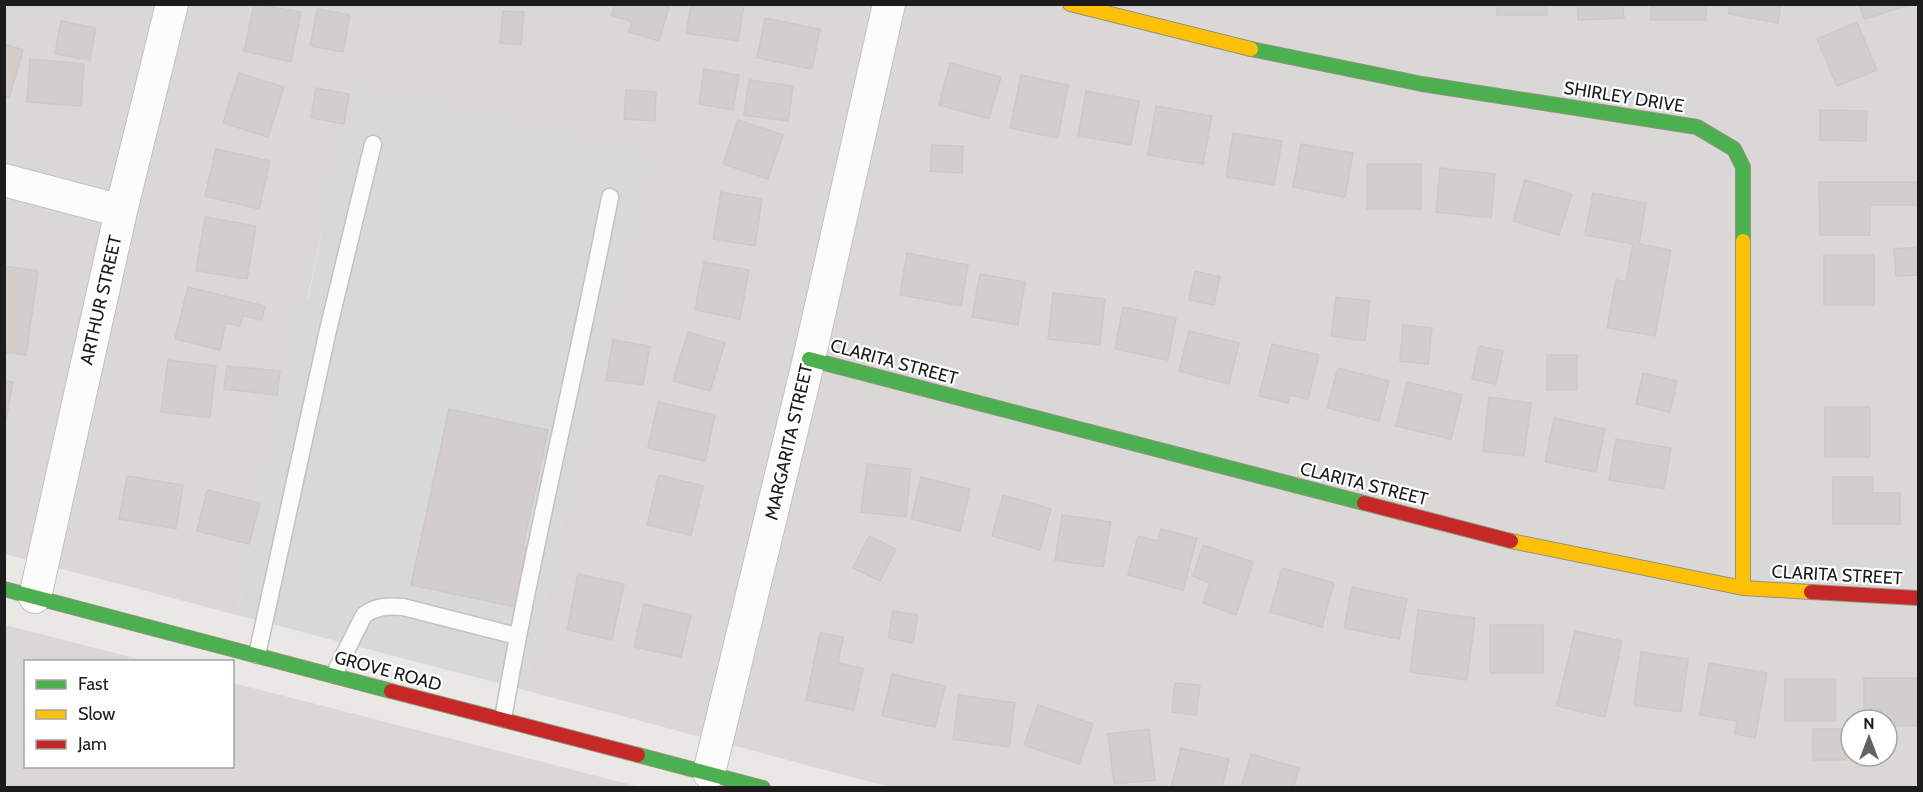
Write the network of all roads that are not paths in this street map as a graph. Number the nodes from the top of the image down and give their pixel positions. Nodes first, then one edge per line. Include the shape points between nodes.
1 (172, 4) edge
2 (889, 4) edge
3 (1070, 4) edge
4 (374, 144) dead end
5 (4, 180) edge
6 (610, 197) dead end
7 (121, 211) junction
8 (809, 359) junction
9 (1743, 588) junction
10 (4, 589) edge
11 (35, 597) junction
12 (1918, 598) edge
13 (518, 636) junction
14 (257, 655) junction
15 (334, 675) junction
16 (503, 719) junction
17 (709, 773) junction
18 (763, 788) edge

1 - 7 street, ARTHUR STREET
2 - 8 street, MARGARITA STREET
3 - 9 street, SHIRLEY DRIVE via 1207,40 1422,84 1697,127 1734,148 1743,167
4 - 14 lane
5 - 7 street
6 - 13 lane
7 - 11 street, ARTHUR STREET
8 - 9 street, CLARITA STREET via 1534,547
8 - 17 street, MARGARITA STREET
9 - 12 street, CLARITA STREET
10 - 11 street, GROVE ROAD
11 - 14 street, GROVE ROAD
13 - 15 lane via 387,606 364,615
13 - 16 lane
14 - 15 street, GROVE ROAD
15 - 16 street, GROVE ROAD
16 - 17 street, GROVE ROAD
17 - 18 street, GROVE ROAD

